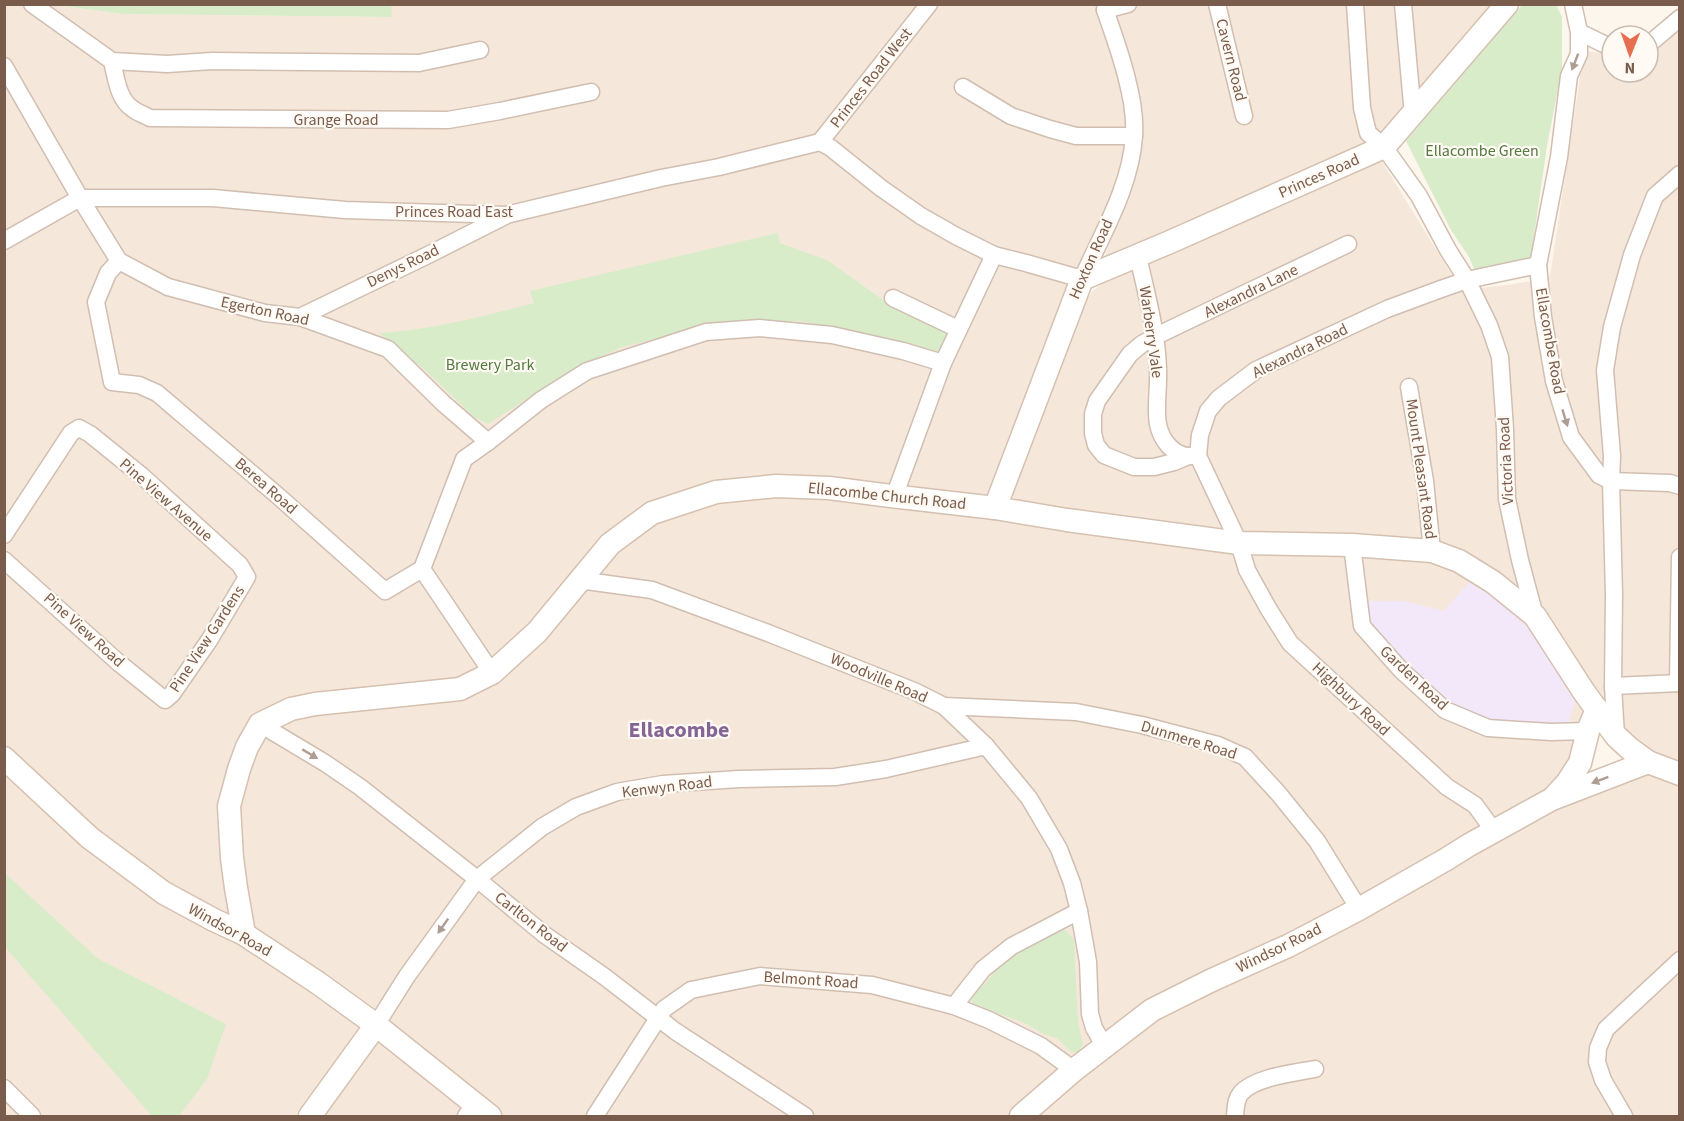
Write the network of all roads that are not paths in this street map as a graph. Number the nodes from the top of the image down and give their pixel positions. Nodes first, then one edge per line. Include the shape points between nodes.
1 (32, 4) edge
2 (929, 4) edge
3 (1128, 4) edge
4 (1217, 4) edge
5 (1355, 4) edge
6 (1402, 4) edge
7 (1507, 4) edge
8 (1573, 4) edge
9 (1105, 7) edge
10 (1680, 18) edge
11 (1579, 32) junction
12 (1660, 35) edge
13 (1600, 42) edge
14 (480, 50) dead end
15 (112, 61) junction
16 (4, 66) edge
17 (963, 87) dead end
18 (591, 92) dead end
19 (1413, 115) junction
20 (1244, 116) dead end
21 (1134, 136) junction
22 (820, 142) junction
23 (1384, 147) junction
24 (1680, 174) edge
25 (80, 198) junction
26 (506, 215) junction
27 (4, 241) edge
28 (1348, 244) dead end
29 (993, 255) junction
30 (1138, 256) junction
31 (119, 261) junction
32 (1538, 265) junction
33 (1082, 279) junction
34 (1467, 280) junction
35 (893, 298) dead end
36 (300, 317) junction
37 (958, 329) junction
38 (1154, 337) junction
39 (943, 363) junction
40 (1409, 387) dead end
41 (488, 442) junction
42 (1192, 456) junction
43 (1611, 481) junction
44 (1680, 486) edge
45 (894, 497) junction
46 (995, 508) junction
47 (4, 535) edge
48 (1239, 543) junction
49 (1352, 545) junction
50 (1432, 551) junction
51 (1680, 557) edge
52 (4, 560) edge
53 (422, 569) junction
54 (247, 577) joint
55 (579, 580) junction
56 (1535, 616) junction
57 (492, 673) junction
58 (1679, 683) edge
59 (1613, 686) junction
60 (165, 700) joint
61 (944, 706) junction
62 (1597, 709) junction
63 (260, 724) junction
64 (1588, 731) junction
65 (1616, 736) junction
66 (986, 746) junction
67 (4, 758) edge
68 (1648, 762) junction
69 (1680, 774) edge
70 (1552, 799) junction
71 (1494, 831) junction
72 (477, 879) junction
73 (1359, 909) junction
74 (1079, 911) junction
75 (244, 934) junction
76 (1680, 960) edge
77 (954, 1006) junction
78 (658, 1018) junction
79 (376, 1025) junction
80 (1105, 1047) junction
81 (1315, 1069) dead end
82 (1074, 1070) junction
83 (4, 1088) edge
84 (477, 1112) edge
85 (32, 1116) edge
86 (310, 1116) edge
87 (595, 1116) edge
88 (805, 1116) edge
89 (1021, 1116) edge
90 (1235, 1116) edge
91 (1624, 1116) edge

1 - 15 street
2 - 22 street, Princes Road West
3 - 9 street
4 - 20 street, Cavern Road
5 - 23 street, Victoria Road via 1362,108 1368,133
6 - 19 street
7 - 19 street, Princes Road
8 - 11 street, Ellacombe Road
9 - 21 street, Hoxton Road via 1134,113
10 - 12 street
11 - 13 street
11 -> 32 street, Ellacombe Road via 1579,54 1569,76 1559,157
14 - 15 street via 419,63
15 - 18 street, Grange Road via 125,102 150,118 448,120
16 - 25 street
17 - 21 street via 1011,116 1050,129 1076,135
19 - 23 street, Princes Road
21 - 33 street, Hoxton Road via 1128,173
22 - 26 street, Princes Road East
22 - 29 street, Princes Road West via 921,216
23 - 30 street, Princes Road
23 - 34 street, Victoria Road via 1419,196
24 - 43 street via 1655,196 1632,255 1612,327 1605,370
25 - 26 street, Princes Road East via 213,198 345,210
25 - 27 street
25 - 31 street
26 - 36 street, Denys Road
28 - 38 street, Alexandra Lane
29 - 33 street, Princes Road West
29 - 37 street
30 - 33 street, Princes Road
30 - 38 street, Warberry Vale
31 - 36 street, Egerton Road via 168,287 265,313
31 - 53 street, Berea Road via 108,273 96,302 112,382 139,385 157,393 385,591
32 - 34 street, Alexandra Road
32 -> 43 street, Ellacombe Road via 1554,381 1571,437 1599,475
33 - 46 street, Hoxton Road
34 - 42 street, Alexandra Road via 1388,309 1256,370 1208,411
34 - 56 street, Victoria Road via 1500,357 1507,499
35 - 37 street
36 - 41 street, Egerton Road via 388,349
37 - 39 street
38 - 42 street, Warberry Vale via 1158,425 1169,448
38 - 42 street, Alexandra Lane via 1130,354 1097,401 1093,414 1095,445 1104,455 1134,468 1154,467
39 - 41 street via 832,335 760,328 706,332 587,371 541,400
39 - 45 street
40 - 50 street, Mount Pleasant Road
41 - 53 street via 464,459
42 - 48 street
43 - 44 street
43 - 59 street
45 - 46 street, Ellacombe Church Road
45 - 55 street, Ellacombe Church Road via 776,486 716,492 652,513 610,544
46 - 48 street, Ellacombe Church Road
47 - 54 street, Pine View Avenue via 71,433 79,428 172,503 240,565
48 - 49 street, Ellacombe Church Road
48 - 71 street, Highbury Road via 1247,570 1290,643 1447,787 1475,805
49 - 50 street, Ellacombe Church Road
49 - 64 street, Garden Road via 1362,626 1401,670 1445,710 1488,728
50 - 56 street, Ellacombe Church Road via 1459,561 1493,582
51 - 58 street
52 - 60 street, Pine View Road
53 - 57 street
54 - 60 street, Pine View Gardens via 210,639
55 - 57 street, Ellacombe Church Road via 537,632
55 - 61 street, Woodville Road via 652,590
56 - 62 street, Victoria Road
57 - 63 street, Ellacombe Church Road via 459,689 315,704 291,709
58 - 59 street
59 - 65 street
61 - 66 street, Woodville Road
61 - 73 street, Dunmere Road via 1076,712 1218,745 1245,757 1317,841
62 - 64 street, Windsor Road
62 - 65 street, Victoria Road
63 -> 72 street, Carlton Road via 325,763
63 - 75 street via 239,768 230,806 232,858
64 - 70 street, Windsor Road via 1580,763
65 - 68 street, Victoria Road
66 - 72 street, Kenwyn Road via 835,777 663,784 617,792 576,807 542,827
66 - 74 street, Woodville Road via 1029,798 1059,849
67 - 75 street, Windsor Road via 90,838 164,893
68 - 69 street, Victoria Road
68 -> 70 street, Windsor Road
70 - 71 street, Windsor Road
71 - 73 street, Windsor Road
72 - 78 street, Carlton Road
72 -> 79 street, Kenwyn Road
73 - 80 street, Windsor Road via 1152,1010
74 - 77 street via 1012,946 983,969
74 - 80 street, Woodville Road via 1088,962 1090,1014
75 - 79 street, Windsor Road
76 - 91 street via 1606,1029 1598,1048 1597,1062 1603,1080
77 - 78 street, Belmont Road via 872,985 760,976 691,990
77 - 82 street, Belmont Road via 1041,1046
78 - 87 street, Belmont Road
78 - 88 street, Carlton Road
79 - 84 street, Windsor Road
79 - 86 street
80 - 82 street, Windsor Road
81 - 90 street via 1257,1082 1241,1093
82 - 89 street, Windsor Road
83 - 85 street

